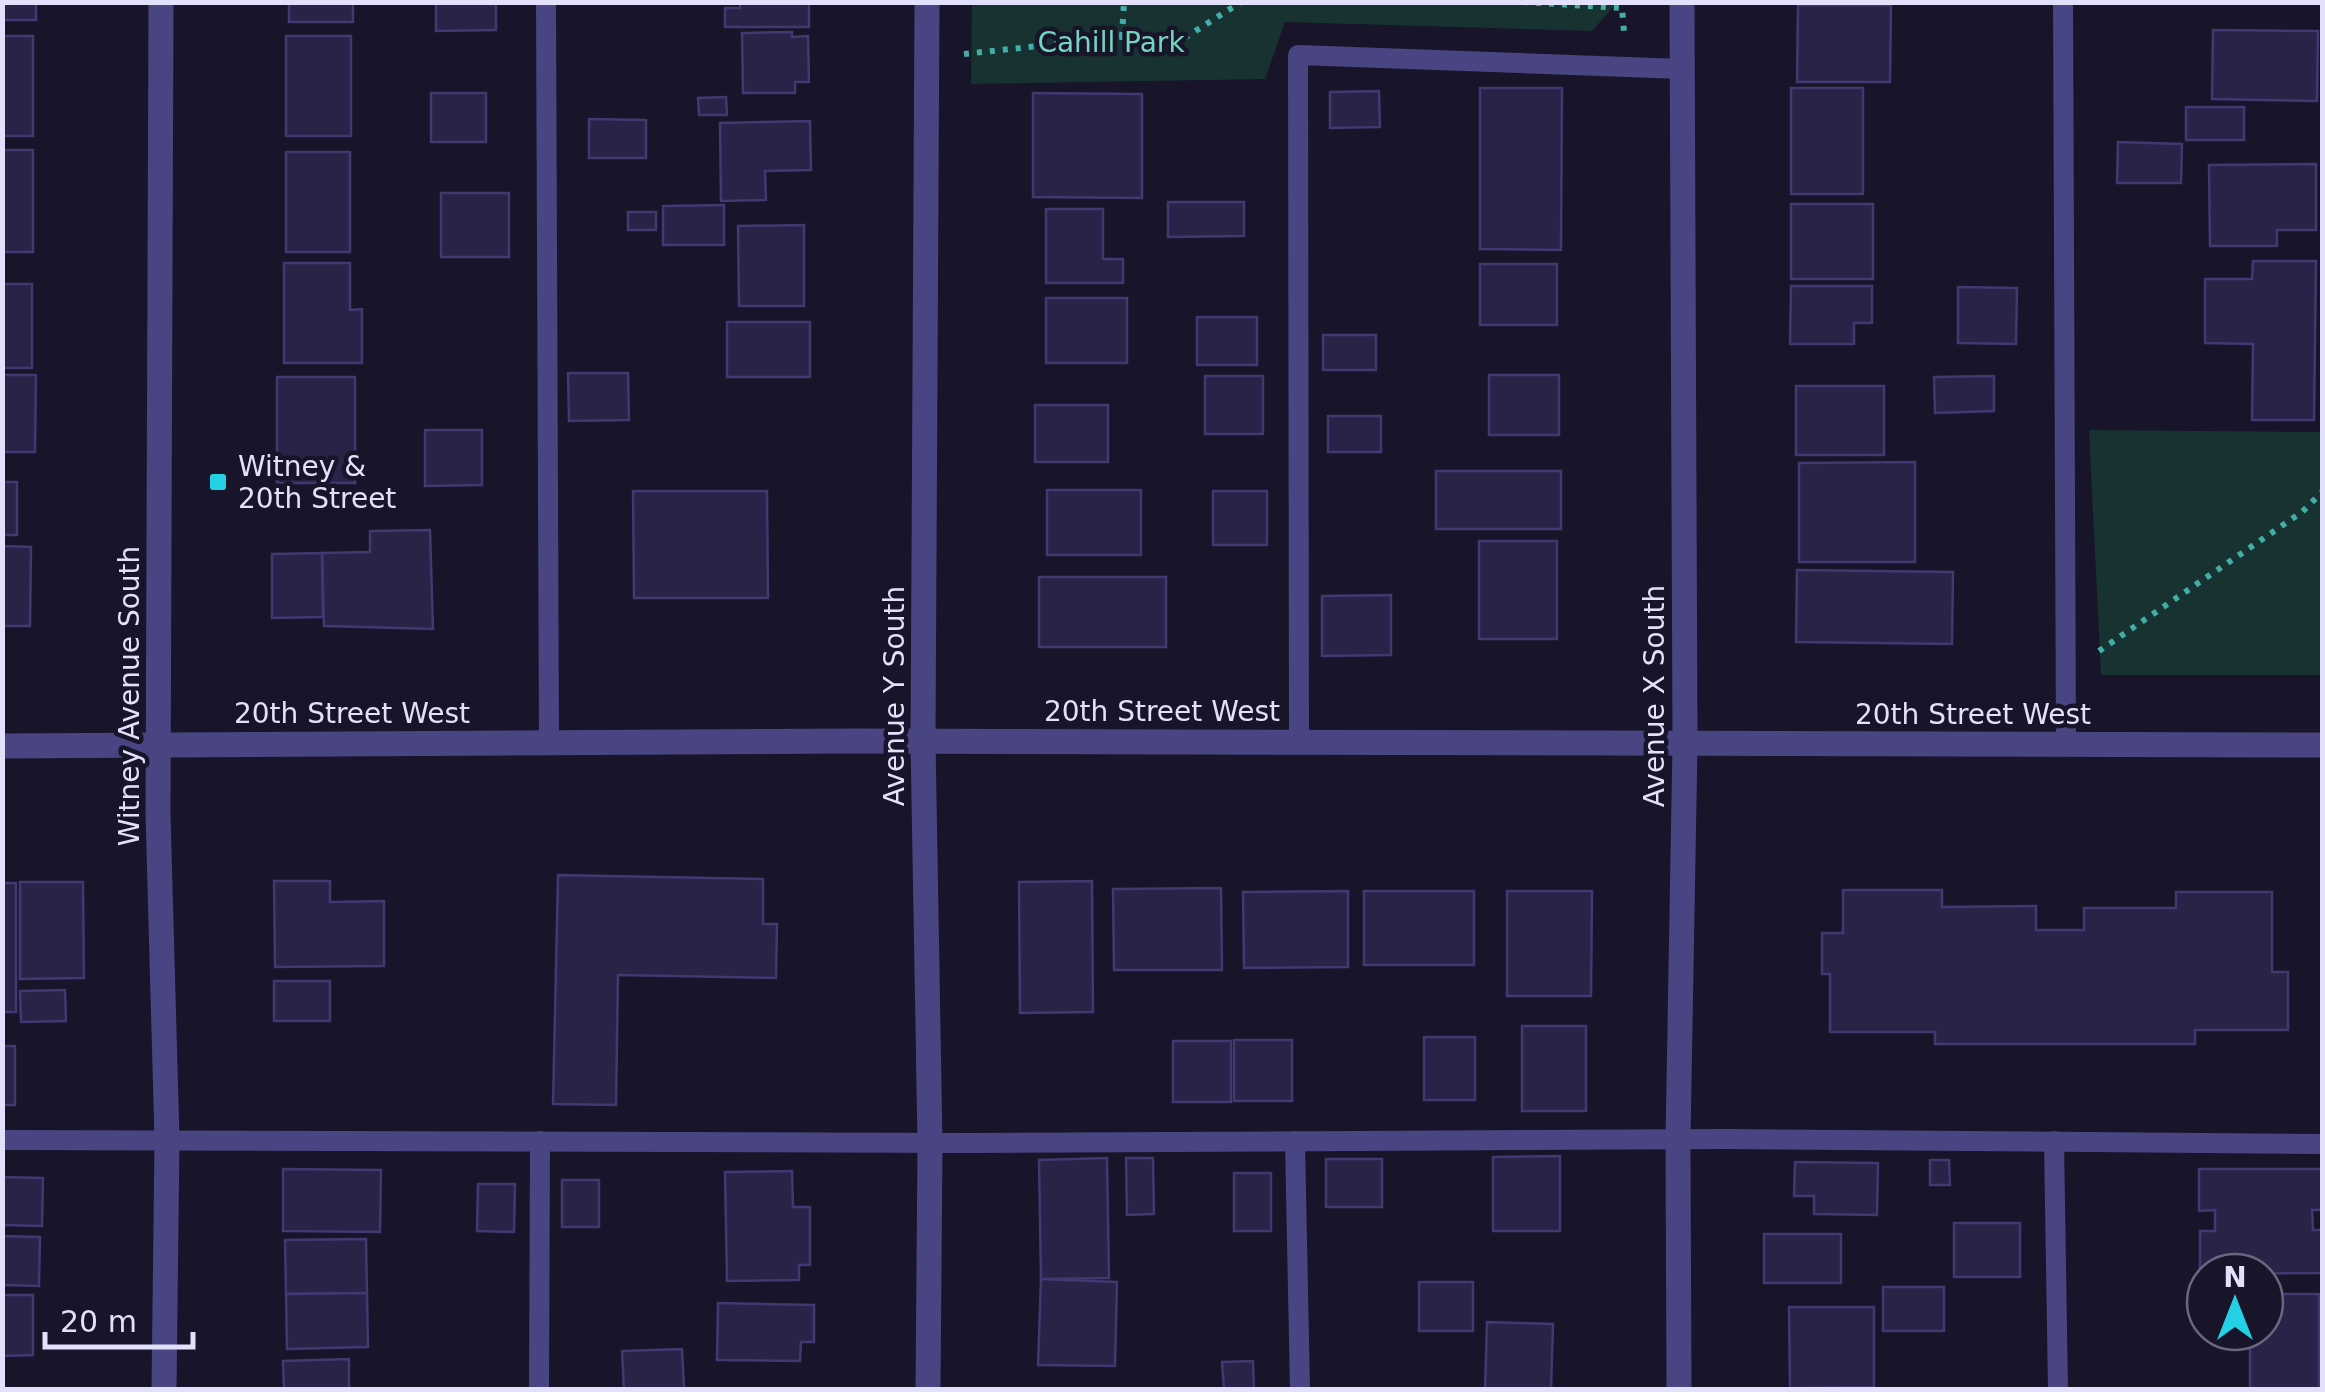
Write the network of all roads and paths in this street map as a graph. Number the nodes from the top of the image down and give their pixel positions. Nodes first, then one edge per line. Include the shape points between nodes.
1 (161, 2) edge
2 (546, 2) edge
3 (927, 2) edge
4 (1124, 2) edge
5 (1241, 2) edge
6 (1524, 2) edge
7 (1682, 2) edge
8 (2063, 2) edge
9 (1122, 37) junction
10 (967, 54) dead end
11 (1625, 66) junction
12 (1682, 69) junction
13 (2322, 492) edge
14 (2065, 674) junction
15 (923, 741) junction
16 (1299, 741) junction
17 (549, 742) junction
18 (1685, 743) junction
19 (158, 744) junction
20 (2066, 744) junction
21 (2322, 745) edge
22 (2, 746) edge
23 (166, 1139) junction
24 (2, 1140) edge
25 (1296, 1140) junction
26 (1678, 1140) junction
27 (540, 1142) junction
28 (2054, 1142) junction
29 (930, 1143) junction
30 (2322, 1144) edge
31 (164, 1390) edge
32 (538, 1390) edge
33 (928, 1390) edge
34 (1300, 1390) edge
35 (1679, 1390) edge
36 (2058, 1390) edge

1 - 19 street, Witney Avenue South
2 - 17 lane
3 - 15 street, Avenue Y South
4 - 9 path
5 - 9 path via 1186,37
6 - 11 path via 1622,8
7 - 12 street, Avenue X South
8 - 14 lane
9 - 10 path
11 - 12 lane
11 - 16 lane via 1298,56
12 - 18 street, Avenue X South
13 - 14 path
14 - 20 lane
15 - 16 street, 20th Street West
15 - 17 street, 20th Street West
15 - 29 street, Avenue Y South
16 - 18 street, 20th Street West
17 - 19 street, 20th Street West
18 - 20 street, 20th Street West
18 - 26 street, Avenue X South
19 - 22 street, 20th Street West
19 - 23 street, Witney Avenue South
20 - 21 street, 20th Street West
23 - 24 lane
23 - 27 lane
23 - 31 street, Witney Avenue South
25 - 26 lane
25 - 29 lane
25 - 34 lane
26 - 28 lane
26 - 35 street, Avenue X South
27 - 29 lane
27 - 32 lane
28 - 30 lane
28 - 36 lane
29 - 33 street, Avenue Y South

